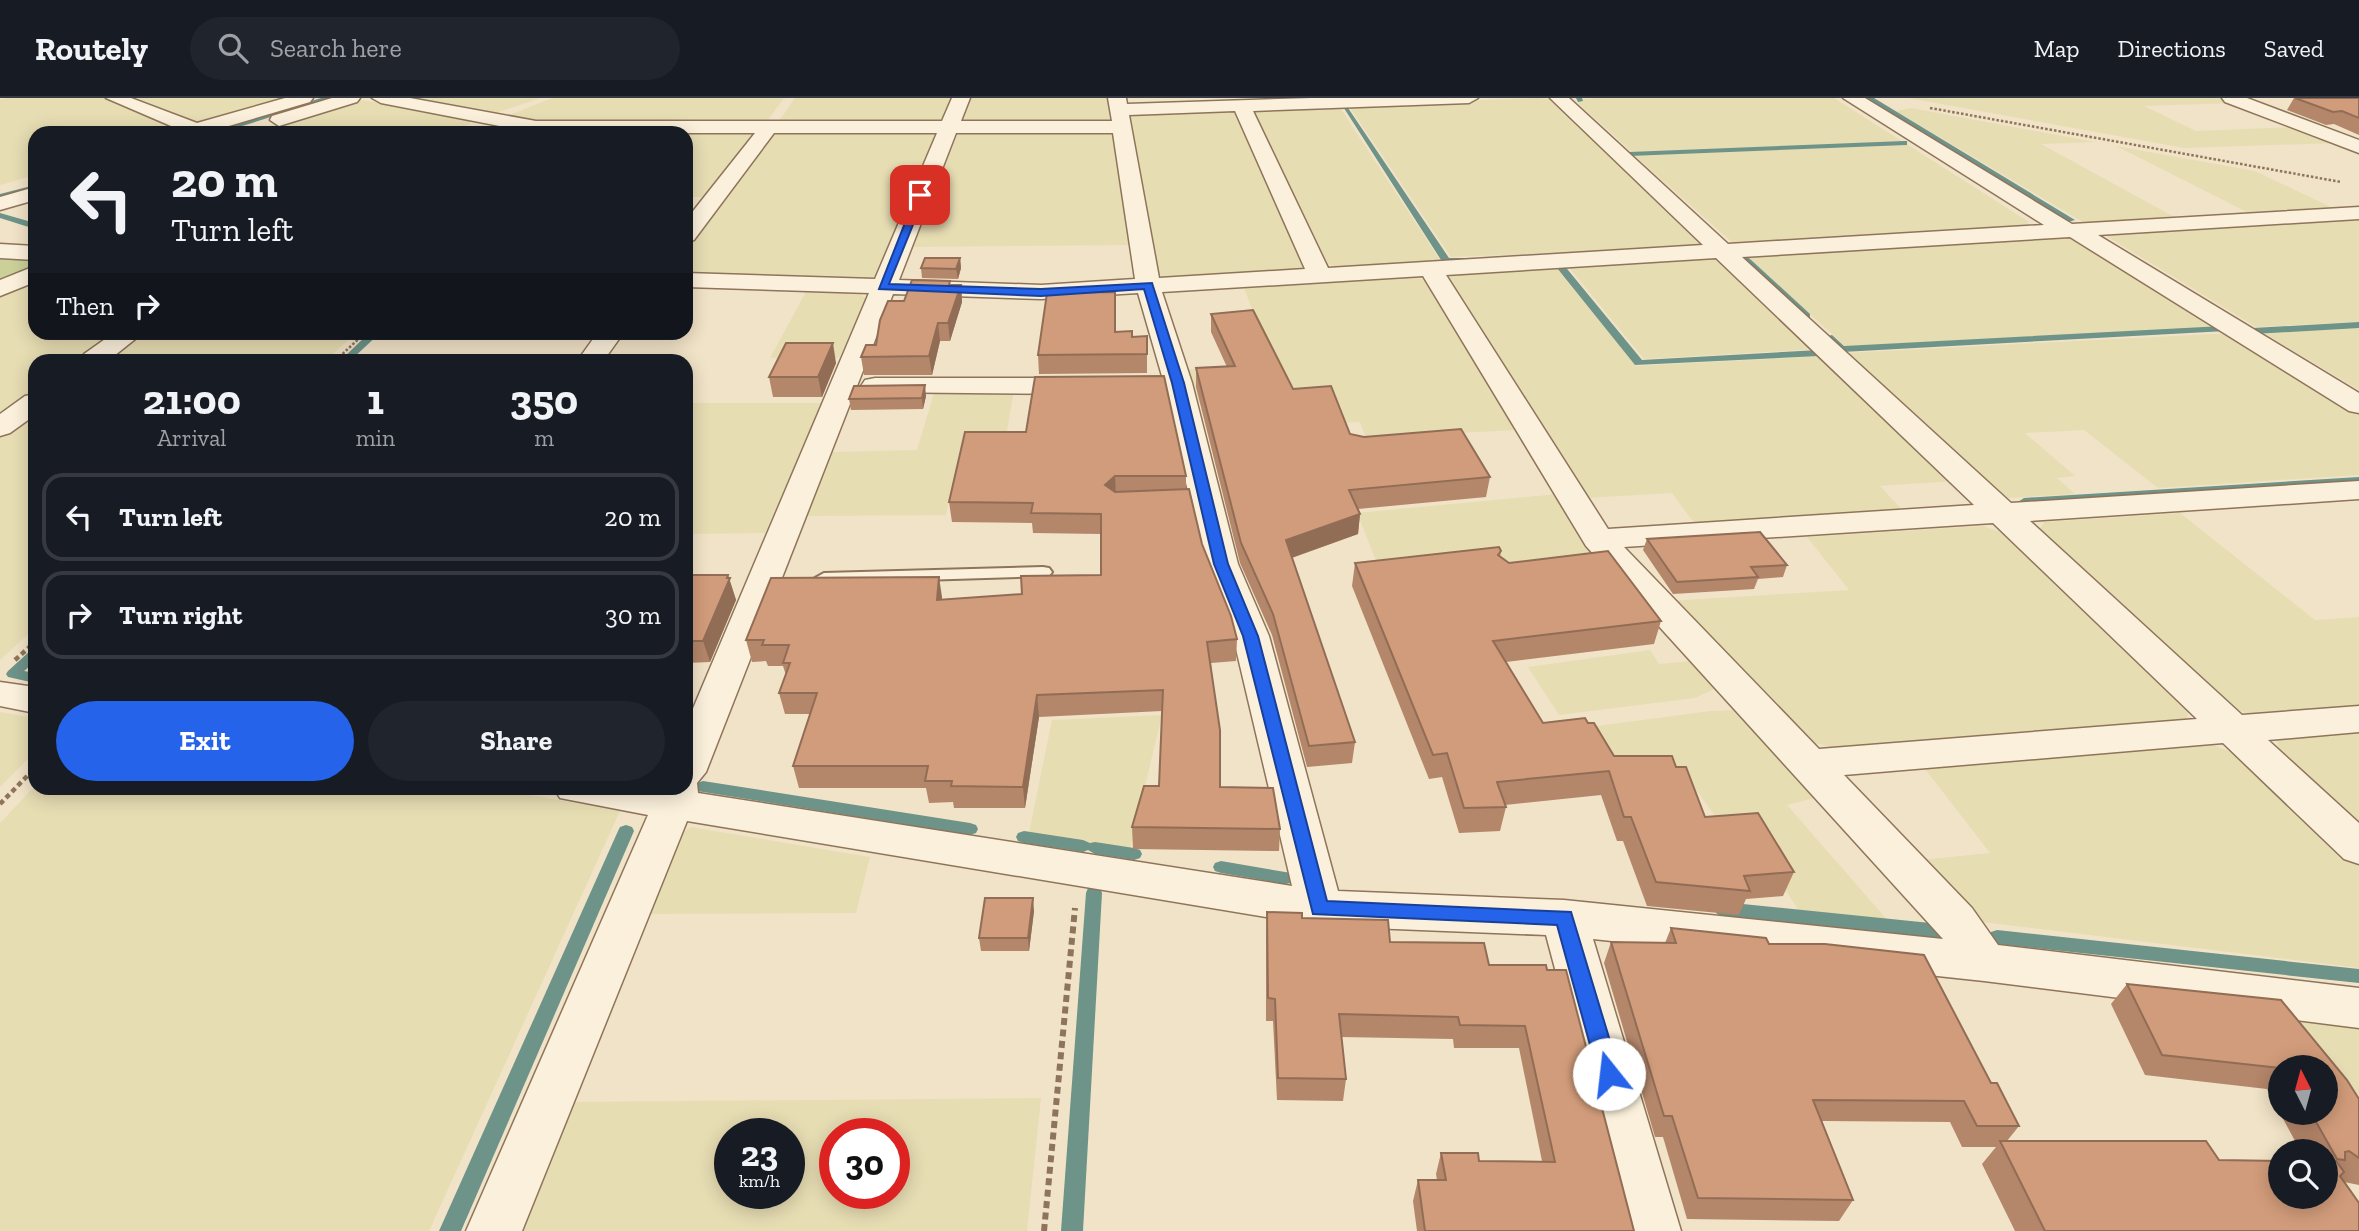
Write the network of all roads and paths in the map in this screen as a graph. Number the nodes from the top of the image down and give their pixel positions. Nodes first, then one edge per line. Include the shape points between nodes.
1 (115, 98) edge
2 (304, 98) edge
3 (351, 98) edge
4 (381, 98) edge
5 (961, 98) edge
6 (1469, 98) edge
7 (1559, 98) edge
8 (1852, 98) edge
9 (2238, 101) edge
10 (2296, 102) edge
11 (1242, 106) junction
12 (1919, 106) dead end
13 (1118, 111) edge
14 (494, 119) junction
15 (179, 126) edge
16 (208, 126) edge
17 (258, 126) edge
18 (476, 126) edge
19 (531, 126) edge
20 (769, 127) junction
21 (948, 127) junction
22 (693, 128) edge
23 (2359, 147) edge
24 (28, 179) edge
25 (2345, 183) dead end
26 (0, 188) edge
27 (28, 196) edge
28 (0, 204) edge
29 (2359, 213) edge
30 (693, 226) edge
31 (2071, 230) junction
32 (0, 251) edge
33 (1722, 251) junction
34 (28, 253) edge
35 (1430, 268) junction
36 (1320, 275) junction
37 (28, 276) edge
38 (693, 280) edge
39 (1148, 285) junction
40 (883, 287) junction
41 (0, 289) edge
42 (121, 340) edge
43 (357, 340) edge
44 (101, 354) edge
45 (342, 354) edge
46 (843, 386) junction
47 (1115, 386) edge
48 (2359, 405) edge
49 (28, 407) edge
50 (0, 427) edge
51 (2359, 490) edge
52 (2002, 513) junction
53 (1604, 555) junction
54 (1044, 572) dead end
55 (806, 579) edge
56 (0, 694) edge
57 (28, 698) edge
58 (2359, 719) edge
59 (2233, 730) junction
60 (693, 758) edge
61 (1809, 764) junction
62 (28, 775) edge
63 (693, 791) edge
64 (677, 795) edge
65 (0, 804) edge
66 (2359, 848) edge
67 (1079, 869) junction
68 (1320, 908) junction
69 (1564, 918) junction
70 (1984, 962) junction
71 (2359, 1007) edge
72 (494, 1231) edge
73 (1044, 1231) edge
74 (1653, 1231) edge

1 - 15 street
2 - 16 street
3 - 17 street
4 - 14 street
5 - 21 street
6 - 11 street
7 - 33 street
8 - 31 street
9 - 10 street
9 - 23 street
11 - 13 street
11 - 36 street
12 - 25 path
13 - 21 street
13 - 39 street
14 - 18 street
14 - 19 street
20 - 21 street
20 - 22 street
20 - 30 street
21 - 40 street
24 - 26 street
27 - 28 street
29 - 31 street
31 - 33 street
31 - 48 street
32 - 34 street
33 - 35 street
33 - 52 street
35 - 36 street
35 - 53 street
36 - 39 street
37 - 41 street
38 - 40 street
39 - 40 street via 1041,292
39 - 68 street via 1165,384 1200,503 1251,636
40 - 46 street
42 - 44 street
43 - 45 path
46 - 47 street
46 - 60 street via 771,580
49 - 50 street
51 - 52 street
52 - 53 street
52 - 59 street
53 - 61 street
54 - 55 lane
56 - 57 street
58 - 59 street
59 - 61 street
59 - 66 street
61 - 70 street via 1956,921
62 - 65 path
63 - 67 street
64 - 72 street
67 - 68 street
67 - 73 path
68 - 69 street
69 - 70 street
69 - 74 street
70 - 71 street

